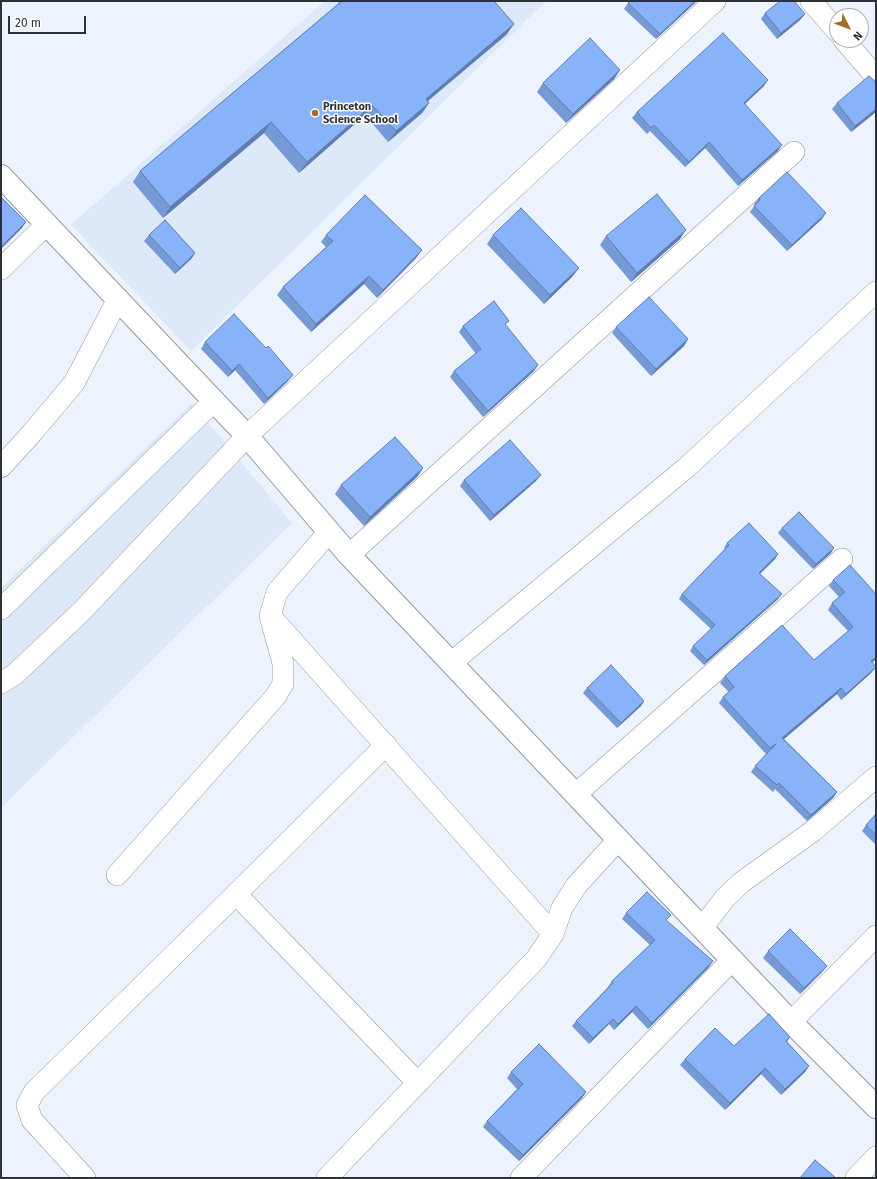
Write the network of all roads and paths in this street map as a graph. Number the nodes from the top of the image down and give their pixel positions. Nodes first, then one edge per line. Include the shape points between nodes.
1 (715, 1) edge
2 (811, 1) edge
3 (829, 22) edge
4 (851, 48) edge
5 (876, 77) edge
6 (794, 152) dead end
7 (1, 176) edge
8 (46, 224) junction
9 (1, 269) edge
10 (876, 292) edge
11 (118, 299) junction
12 (214, 401) junction
13 (247, 436) junction
14 (1, 467) edge
15 (329, 532) junction
16 (349, 555) junction
17 (842, 559) dead end
18 (1, 609) edge
19 (270, 616) junction
20 (451, 663) junction
21 (1, 683) edge
22 (386, 745) junction
23 (876, 778) edge
24 (576, 794) junction
25 (618, 840) junction
26 (117, 875) dead end
27 (236, 894) junction
28 (702, 928) junction
29 (553, 934) junction
30 (876, 936) edge
31 (732, 960) junction
32 (791, 1022) junction
33 (418, 1083) junction
34 (876, 1108) edge
35 (876, 1157) edge
36 (86, 1178) edge
37 (327, 1178) edge
38 (521, 1178) edge
39 (856, 1178) edge

1 - 13 street
2 - 3 street
4 - 5 street
6 - 16 street
7 - 8 street
8 - 9 street
8 - 11 street
10 - 20 street via 686,468
11 - 12 street
11 - 14 street via 74,383
12 - 13 street
12 - 18 street
13 - 15 street
13 - 21 street via 82,611 14,675
15 - 16 street
15 - 19 street via 277,592
16 - 20 street
17 - 24 street
19 - 22 street
19 - 26 street via 283,663 283,684 275,697
20 - 24 street
22 - 27 street
22 - 29 street
23 - 28 street via 813,831 742,882 725,898
24 - 25 street
25 - 28 street
25 - 29 street via 576,886 562,908
27 - 33 street
27 - 36 street via 34,1092 27,1105 32,1120
28 - 31 street
29 - 33 street via 536,959
30 - 32 street
31 - 32 street
31 - 38 street
32 - 34 street
33 - 37 street
35 - 39 street

